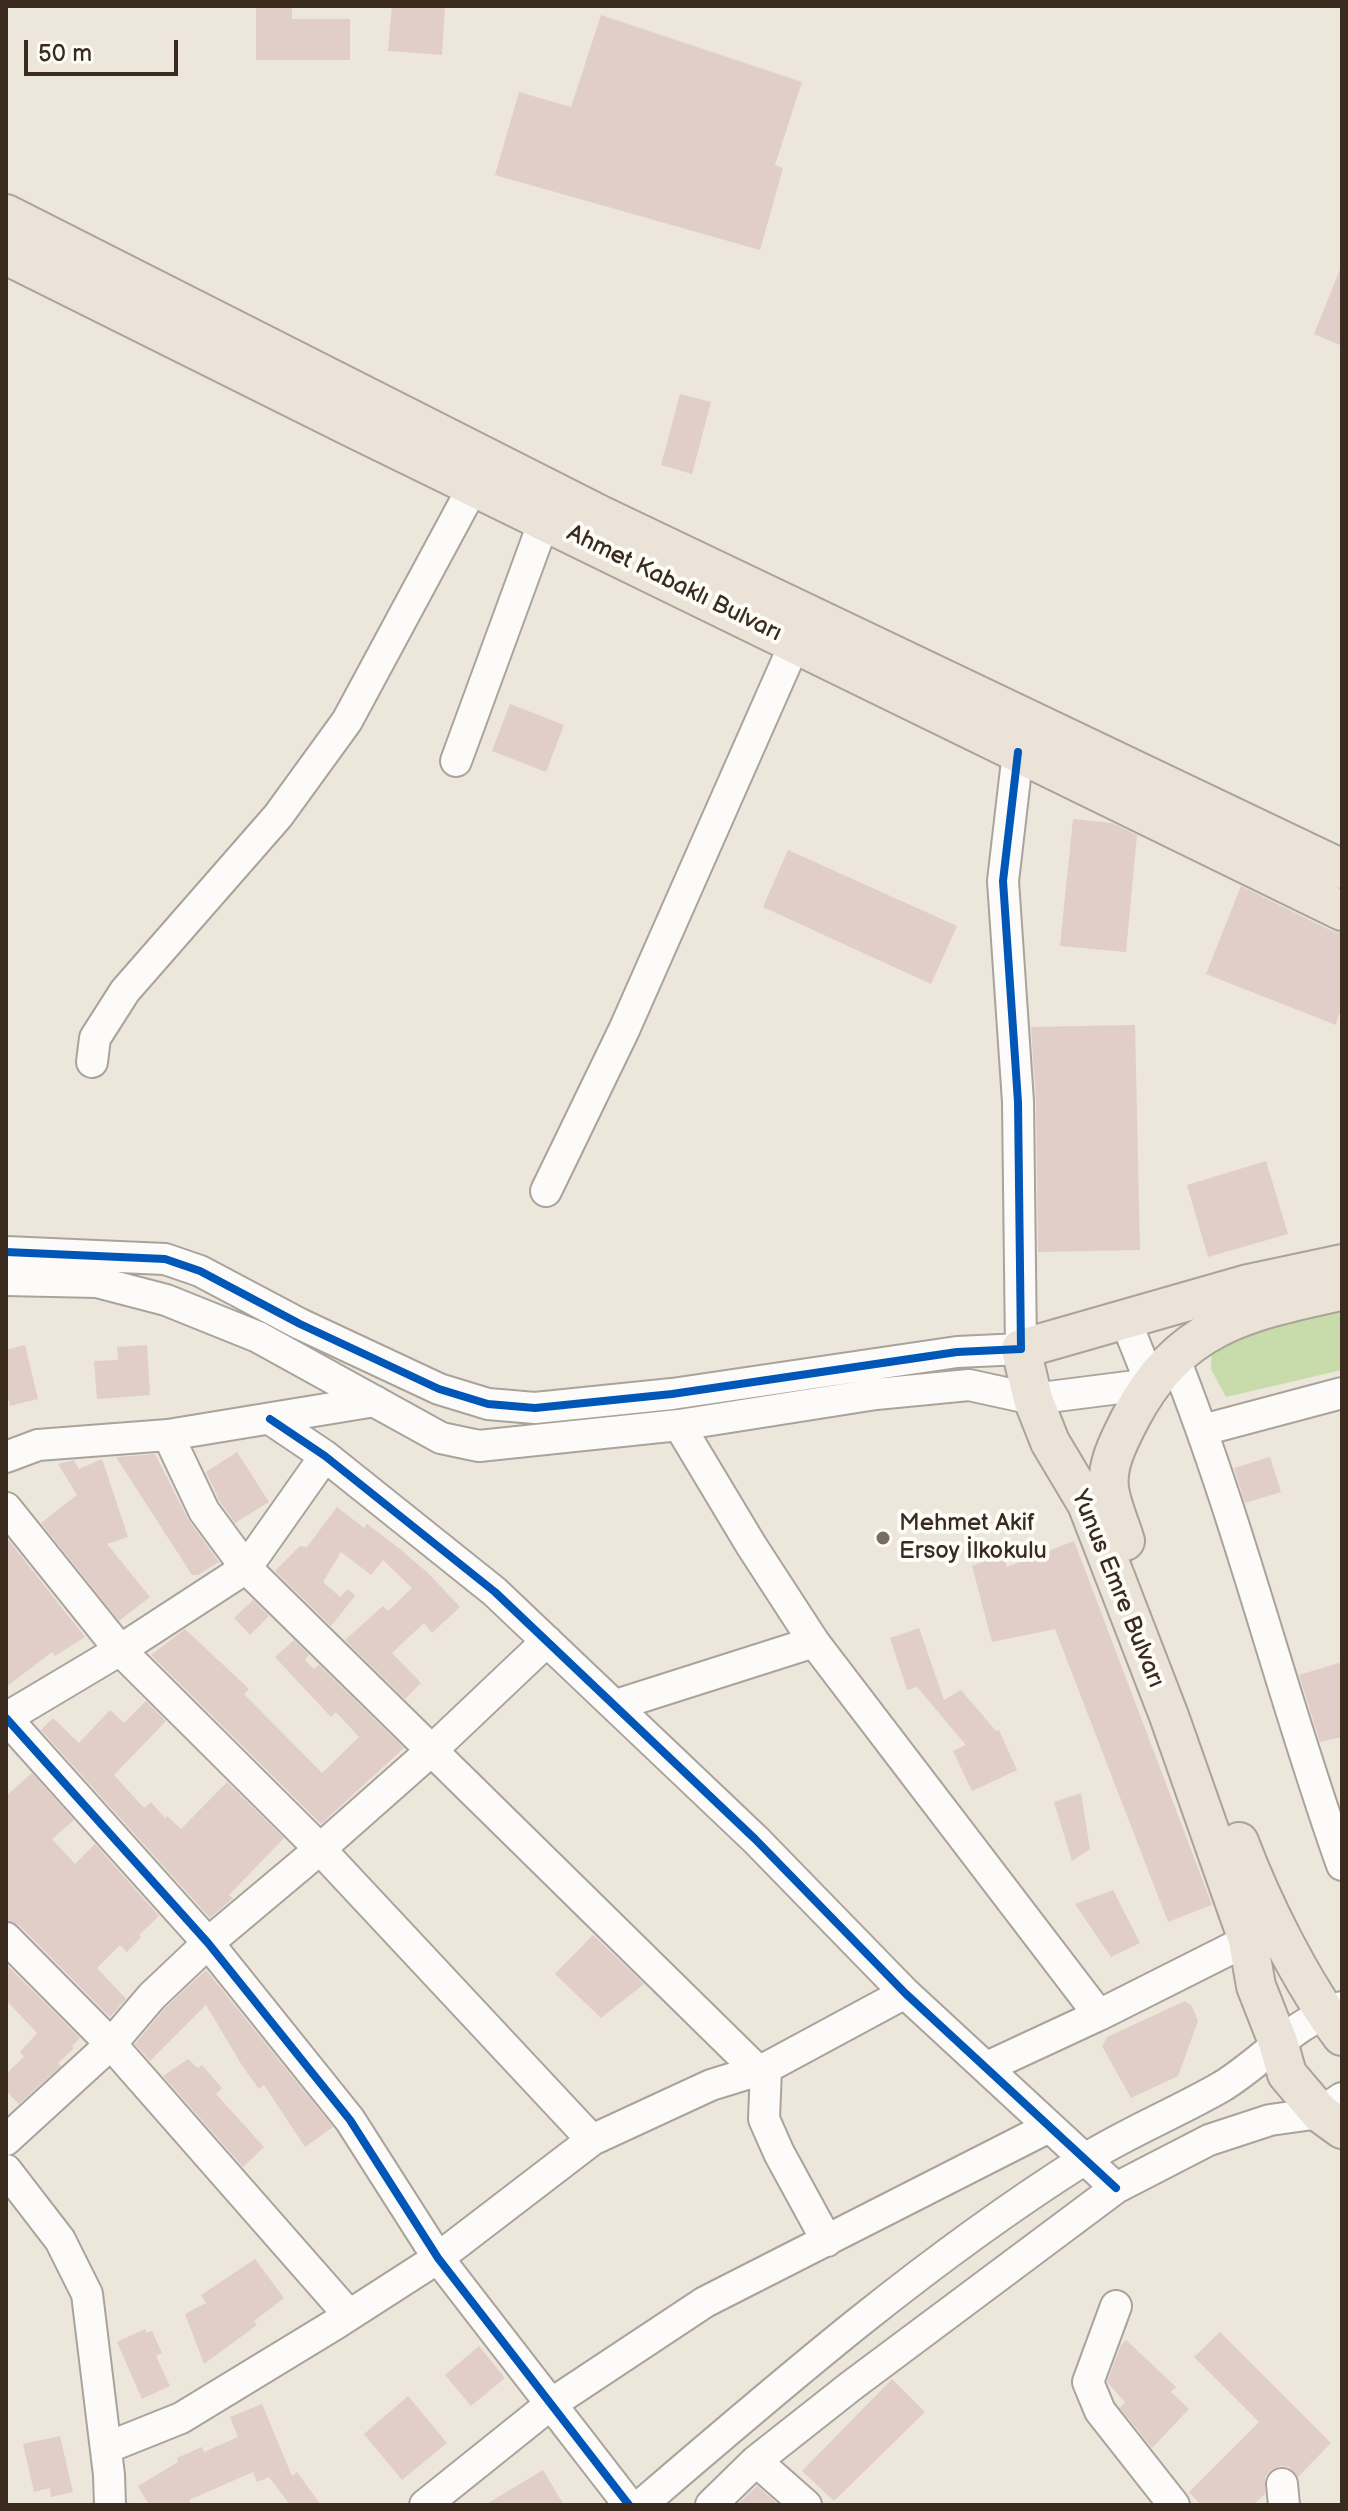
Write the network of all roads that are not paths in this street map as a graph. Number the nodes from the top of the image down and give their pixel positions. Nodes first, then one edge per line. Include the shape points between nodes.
1 (6, 214) edge
2 (6, 255) edge
3 (473, 487) junction
4 (544, 521) junction
5 (795, 643) junction
6 (1018, 752) junction
7 (456, 761) dead end
8 (1342, 869) edge
9 (1342, 911) edge
10 (92, 1062) dead end
11 (546, 1191) dead end
12 (6, 1252) edge
13 (1342, 1264) edge
14 (6, 1280) edge
15 (1342, 1290) edge
16 (1125, 1319) junction
17 (1021, 1349) junction
18 (1162, 1371) junction
19 (1342, 1394) edge
20 (1033, 1399) junction
21 (375, 1401) junction
22 (270, 1419) junction
23 (679, 1425) junction
24 (1203, 1430) junction
25 (168, 1435) junction
26 (325, 1456) junction
27 (6, 1457) edge
28 (6, 1508) edge
29 (246, 1568) junction
30 (547, 1641) junction
31 (814, 1642) junction
32 (120, 1650) junction
33 (616, 1705) junction
34 (6, 1718) edge
35 (432, 1750) junction
36 (320, 1849) junction
37 (1342, 1865) edge
38 (6, 1938) edge
39 (1248, 1940) junction
40 (208, 1943) junction
41 (905, 1993) junction
42 (1099, 2015) junction
43 (1336, 2018) edge
44 (1278, 2042) junction
45 (111, 2044) junction
46 (987, 2067) junction
47 (761, 2069) junction
48 (1335, 2114) edge
49 (1049, 2127) junction
50 (6, 2140) edge
51 (592, 2140) junction
52 (1083, 2160) junction
53 (6, 2170) edge
54 (1116, 2188) junction
55 (827, 2241) junction
56 (438, 2258) junction
57 (1116, 2306) dead end
58 (349, 2315) junction
59 (551, 2404) junction
60 (106, 2448) junction
61 (756, 2461) junction
62 (110, 2505) edge
63 (425, 2505) edge
64 (629, 2505) edge
65 (641, 2505) edge
66 (711, 2505) edge
67 (806, 2505) edge
68 (1174, 2505) edge

1 - 8 main road, Ahmet Kabaklı Bulvarı via 602,516
2 - 3 main road, Ahmet Kabaklı Bulvarı
3 - 4 main road, Ahmet Kabaklı Bulvarı
3 - 10 street via 347,721 278,816 125,991 95,1038
4 - 5 main road, Ahmet Kabaklı Bulvarı
4 - 7 street
5 - 6 main road, Ahmet Kabaklı Bulvarı
5 - 11 street via 624,1030
6 - 9 main road, Ahmet Kabaklı Bulvarı
6 - 17 street via 1003,881 1018,1102
12 - 17 street via 165,1259 200,1271 439,1389 488,1404 535,1408 672,1394 957,1352
13 - 16 main road
14 - 21 street via 97,1282 166,1300 258,1337
15 - 18 main road, Yunus Emre Bulvarı via 1236,1317 1202,1334
16 - 17 main road
16 - 18 street
17 - 20 main road, Yunus Emre Bulvarı
18 - 20 street
18 - 24 street
18 - 43 main road, Yunus Emre Bulvarı via 1123,1433 1109,1487 1138,1583 1256,1886
19 - 24 street
20 - 23 street via 969,1385
20 - 39 main road, Yunus Emre Bulvarı via 1050,1442 1087,1504
21 - 22 street
21 - 23 street via 441,1438 479,1446
22 - 25 street
22 - 26 street
23 - 31 street
24 - 37 street
25 - 27 street via 38,1445
25 - 29 street via 204,1511
26 - 29 street
26 - 30 street via 495,1592
28 - 32 street
29 - 32 street
29 - 35 street
30 - 33 street
30 - 35 street
31 - 33 street
31 - 42 street
32 - 34 street
32 - 36 street
33 - 41 street
34 - 40 street
35 - 36 street
35 - 47 street
36 - 40 street
36 - 51 street
38 - 45 street
39 - 42 street
39 - 44 main road, Yunus Emre Bulvarı via 1256,1986
40 - 45 street
40 - 56 street via 350,2120
41 - 46 street
41 - 47 street
42 - 46 street
43 - 44 street
44 - 48 main road, Yunus Emre Bulvarı via 1287,2074
44 - 52 street via 1224,2085
45 - 50 street
45 - 58 street
46 - 49 street
47 - 51 street via 711,2085
47 - 55 street via 764,2119
48 - 54 street via 1270,2120 1209,2140
49 - 52 street
49 - 55 street
51 - 56 street
52 - 54 street
52 - 65 street via 899,2289
53 - 60 street via 60,2240 87,2294
54 - 61 street
55 - 59 street via 705,2302
56 - 58 street
56 - 59 street
57 - 68 street via 1088,2382 1100,2411
58 - 60 street via 181,2418
59 - 63 street
59 - 64 street
60 - 62 street
61 - 66 street
61 - 67 street

